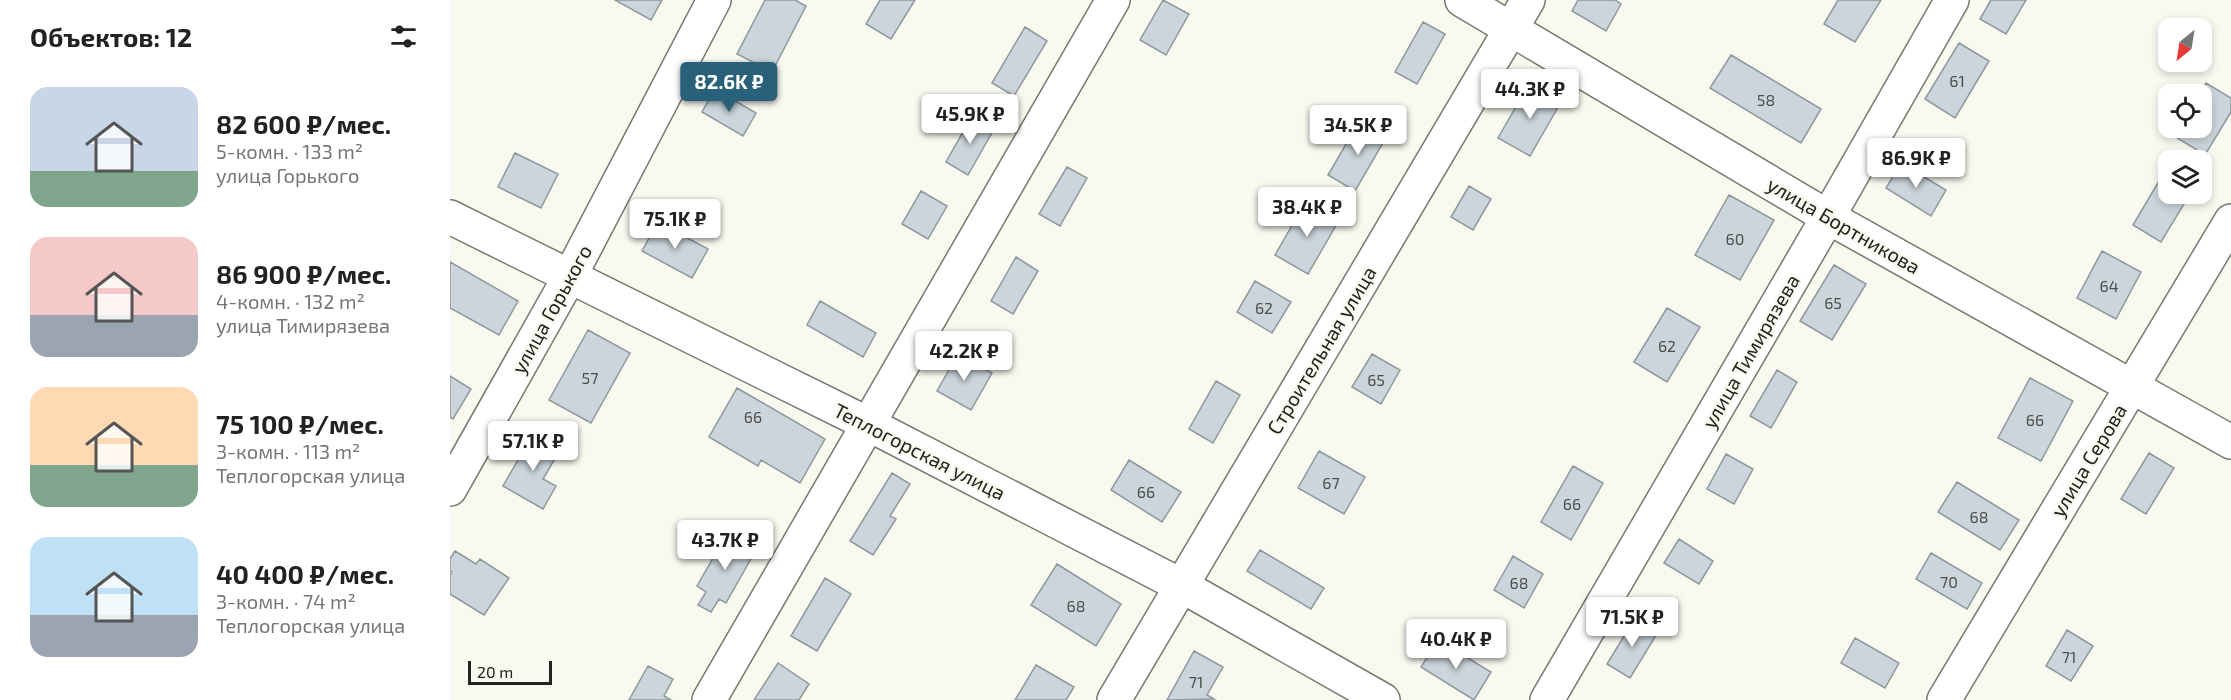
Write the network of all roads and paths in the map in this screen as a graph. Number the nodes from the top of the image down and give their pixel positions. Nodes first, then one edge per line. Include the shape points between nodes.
1 (714, 0) edge
2 (1113, 0) edge
3 (1461, 0) edge
4 (1528, 0) edge
5 (1952, 0) edge
6 (1510, 30) junction
7 (450, 217) edge
8 (1828, 218) junction
9 (2231, 220) edge
10 (570, 276) junction
11 (2132, 388) junction
12 (868, 424) junction
13 (2231, 442) edge
14 (450, 489) edge
15 (1182, 586) junction
16 (710, 700) edge
17 (1114, 700) edge
18 (1383, 700) edge
19 (1547, 700) edge
20 (1944, 700) edge

1 - 10 street, улица Горького
2 - 12 street
3 - 6 street, улица Бортникова
4 - 6 street, Строительная улица
5 - 8 street, улица Тимирязева
6 - 8 street, улица Бортникова
6 - 15 street, Строительная улица
7 - 10 street, Теплогорская улица
8 - 11 street, улица Бортникова
8 - 19 street, улица Тимирязева
9 - 11 street, улица Серова
10 - 12 street, Теплогорская улица
10 - 14 street, улица Горького
11 - 13 street, улица Бортникова
11 - 20 street, улица Серова
12 - 15 street, Теплогорская улица
12 - 16 street
15 - 17 street, Строительная улица
15 - 18 street, Теплогорская улица

